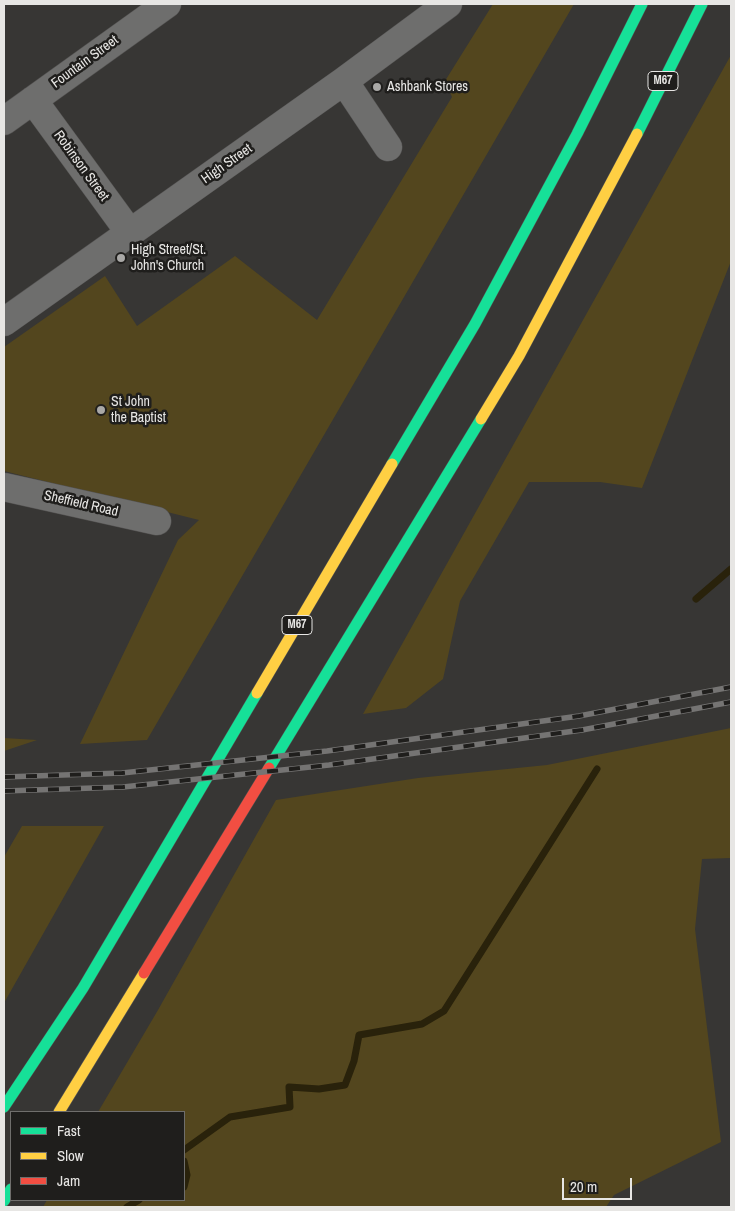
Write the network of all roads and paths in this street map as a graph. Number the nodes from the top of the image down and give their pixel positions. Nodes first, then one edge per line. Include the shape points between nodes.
1 (448, 4) edge
2 (642, 4) edge
3 (702, 4) edge
4 (162, 5) edge
5 (344, 81) junction
6 (33, 100) junction
7 (4, 121) edge
8 (388, 147) dead end
9 (130, 233) junction
10 (4, 322) edge
11 (4, 487) edge
12 (157, 521) dead end
13 (4, 1107) edge
14 (60, 1111) edge
15 (10, 1190) edge
16 (4, 1201) edge

1 - 5 street, High Street
2 - 13 highway, M67 via 577,134 475,324 88,979
3 - 14 highway, M67 via 519,356
4 - 6 street, Fountain Street
5 - 8 street
5 - 9 street, High Street
6 - 7 street, Fountain Street
6 - 9 street, Robinson Street
9 - 10 street, High Street
11 - 12 street, Sheffield Road
15 - 16 highway

